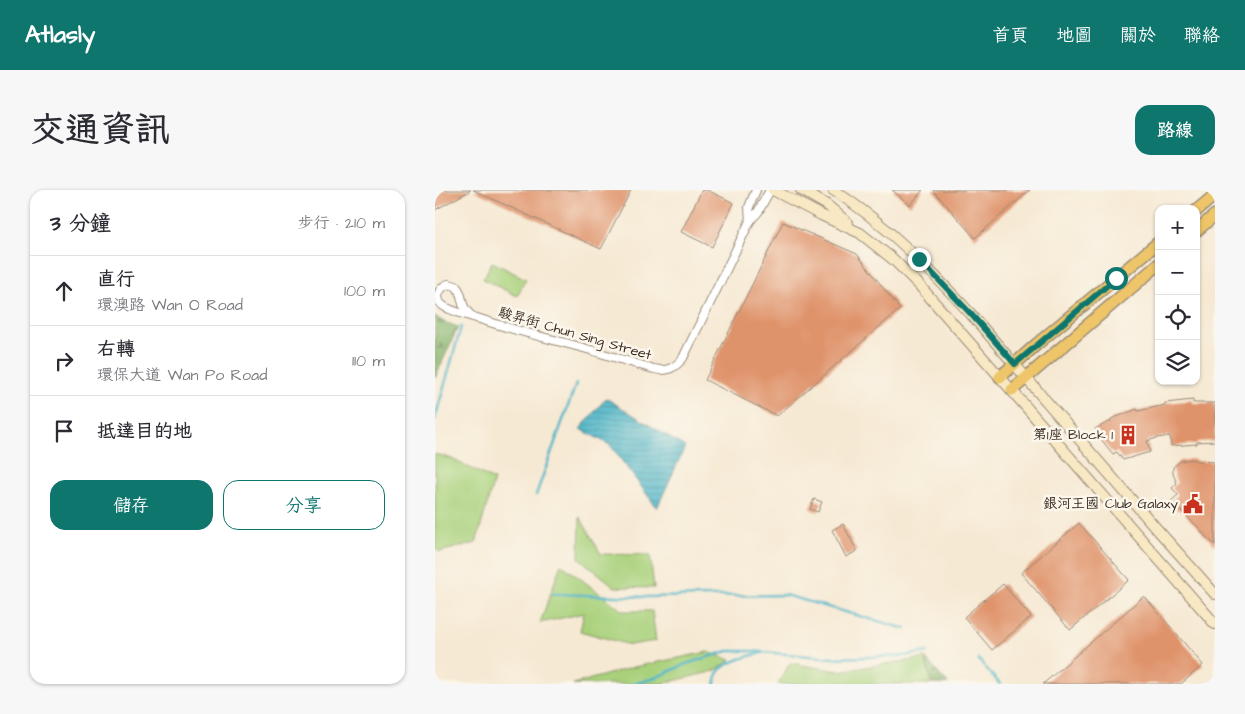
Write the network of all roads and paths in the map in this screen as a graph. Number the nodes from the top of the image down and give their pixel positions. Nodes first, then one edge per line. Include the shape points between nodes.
1 (756, 190) edge
2 (771, 190) edge
3 (801, 190) edge
4 (833, 190) edge
5 (1215, 195) edge
6 (1200, 208) edge
7 (1215, 215) edge
8 (750, 221) junction
9 (1200, 228) edge
10 (860, 233) junction
11 (1155, 245) edge
12 (1155, 267) edge
13 (473, 317) junction
14 (1015, 364) junction
15 (1001, 376) junction
16 (1026, 378) junction
17 (1012, 390) junction
18 (1215, 594) edge
19 (1215, 624) edge

1 - 8 street via 749,207
2 - 8 street
2 - 10 main road
3 - 10 main road via 827,205
4 - 14 main road via 908,248
5 - 6 main road
7 - 9 main road
8 - 13 street, 駿昇街 Chun Sing Street via 683,358 671,369 654,370
10 - 15 main road via 919,285
11 - 14 main road
12 - 16 main road
13 - 13 street, 駿昇街 Chun Sing Street via 441,304 437,298 441,288 448,284 456,286 461,292 463,307
14 - 15 main road
14 - 16 main road
15 - 17 main road
16 - 17 main road
16 - 18 main road
17 - 19 main road

